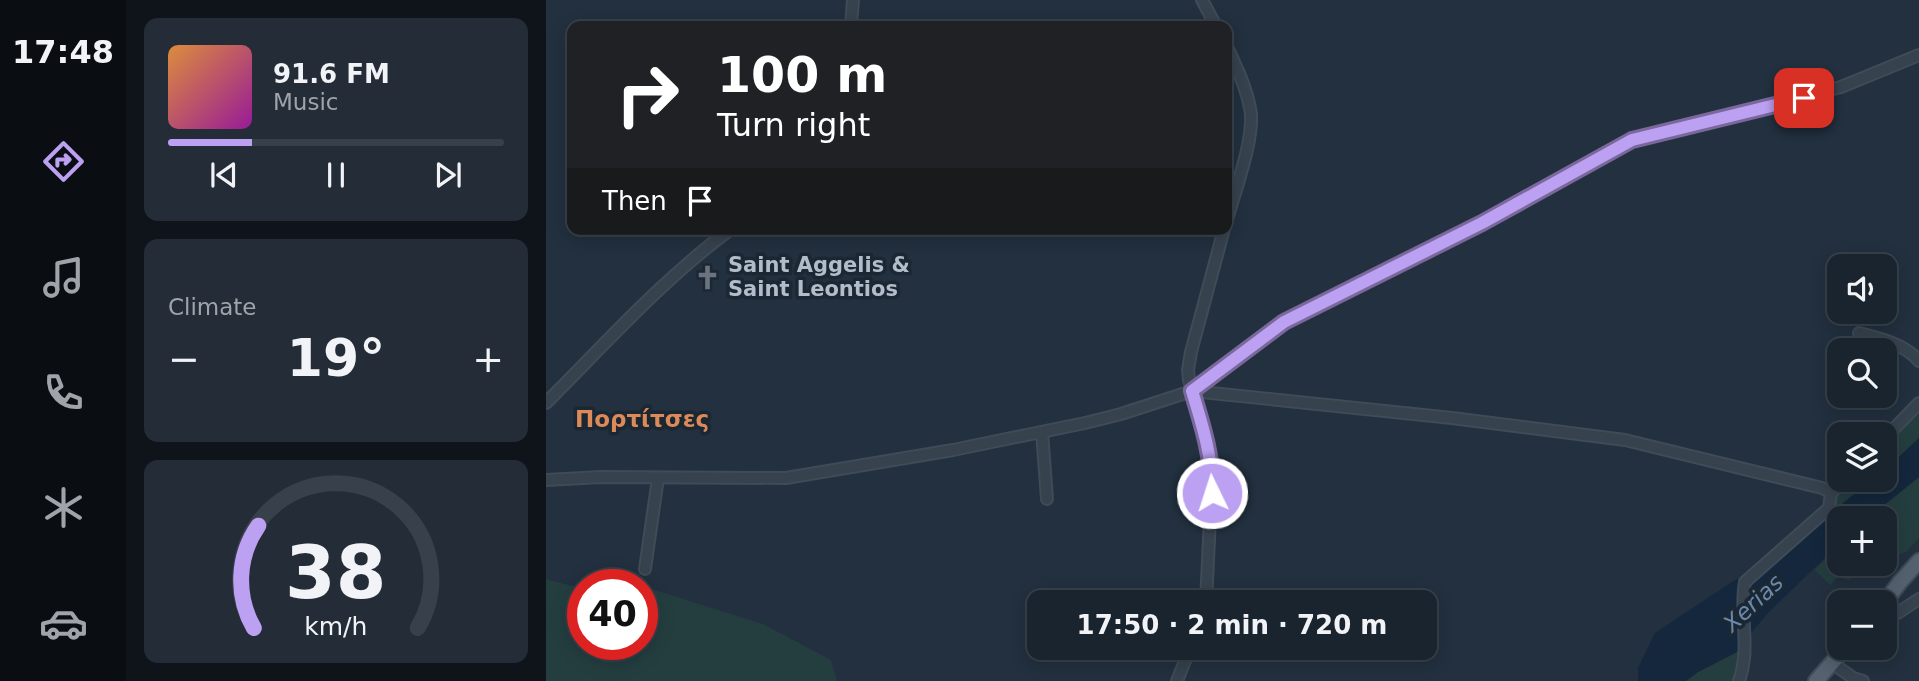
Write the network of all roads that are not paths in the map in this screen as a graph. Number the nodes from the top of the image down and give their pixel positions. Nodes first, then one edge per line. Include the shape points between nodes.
1 (853, 0) edge
2 (1202, 0) edge
3 (851, 21) edge
4 (1213, 21) edge
5 (1919, 55) edge
6 (1232, 59) edge
7 (1232, 202) edge
8 (724, 235) edge
9 (1222, 235) edge
10 (1859, 333) dead end
11 (1919, 361) edge
12 (1192, 391) junction
13 (546, 403) edge
14 (1919, 403) edge
15 (1897, 426) edge
16 (1042, 432) junction
17 (658, 478) junction
18 (546, 480) edge
19 (1831, 493) joint
20 (1047, 499) dead end
21 (1919, 561) edge
22 (645, 569) dead end
23 (1207, 590) edge
24 (1895, 590) edge
25 (1919, 599) edge
26 (1897, 613) edge
27 (1185, 660) edge
28 (1831, 662) joint
29 (1177, 681) edge
30 (1738, 681) edge
31 (1816, 681) edge
32 (1863, 681) edge

1 - 3 street
2 - 4 street
5 - 12 street via 1841,87 1632,140 1482,223 1284,322
6 - 7 street via 1247,96 1251,124
8 - 13 street via 650,298
9 - 12 street via 1191,352
10 - 11 street via 1895,344
12 - 16 street
12 - 19 street via 1625,440
12 - 23 street via 1212,476
14 - 15 street
16 - 17 street via 786,478
16 - 20 street
17 - 18 street
17 - 22 street
19 - 30 street via 1829,508 1745,582 1745,653
21 - 24 main road
25 - 26 street
27 - 29 street
28 - 31 main road
28 - 32 street

